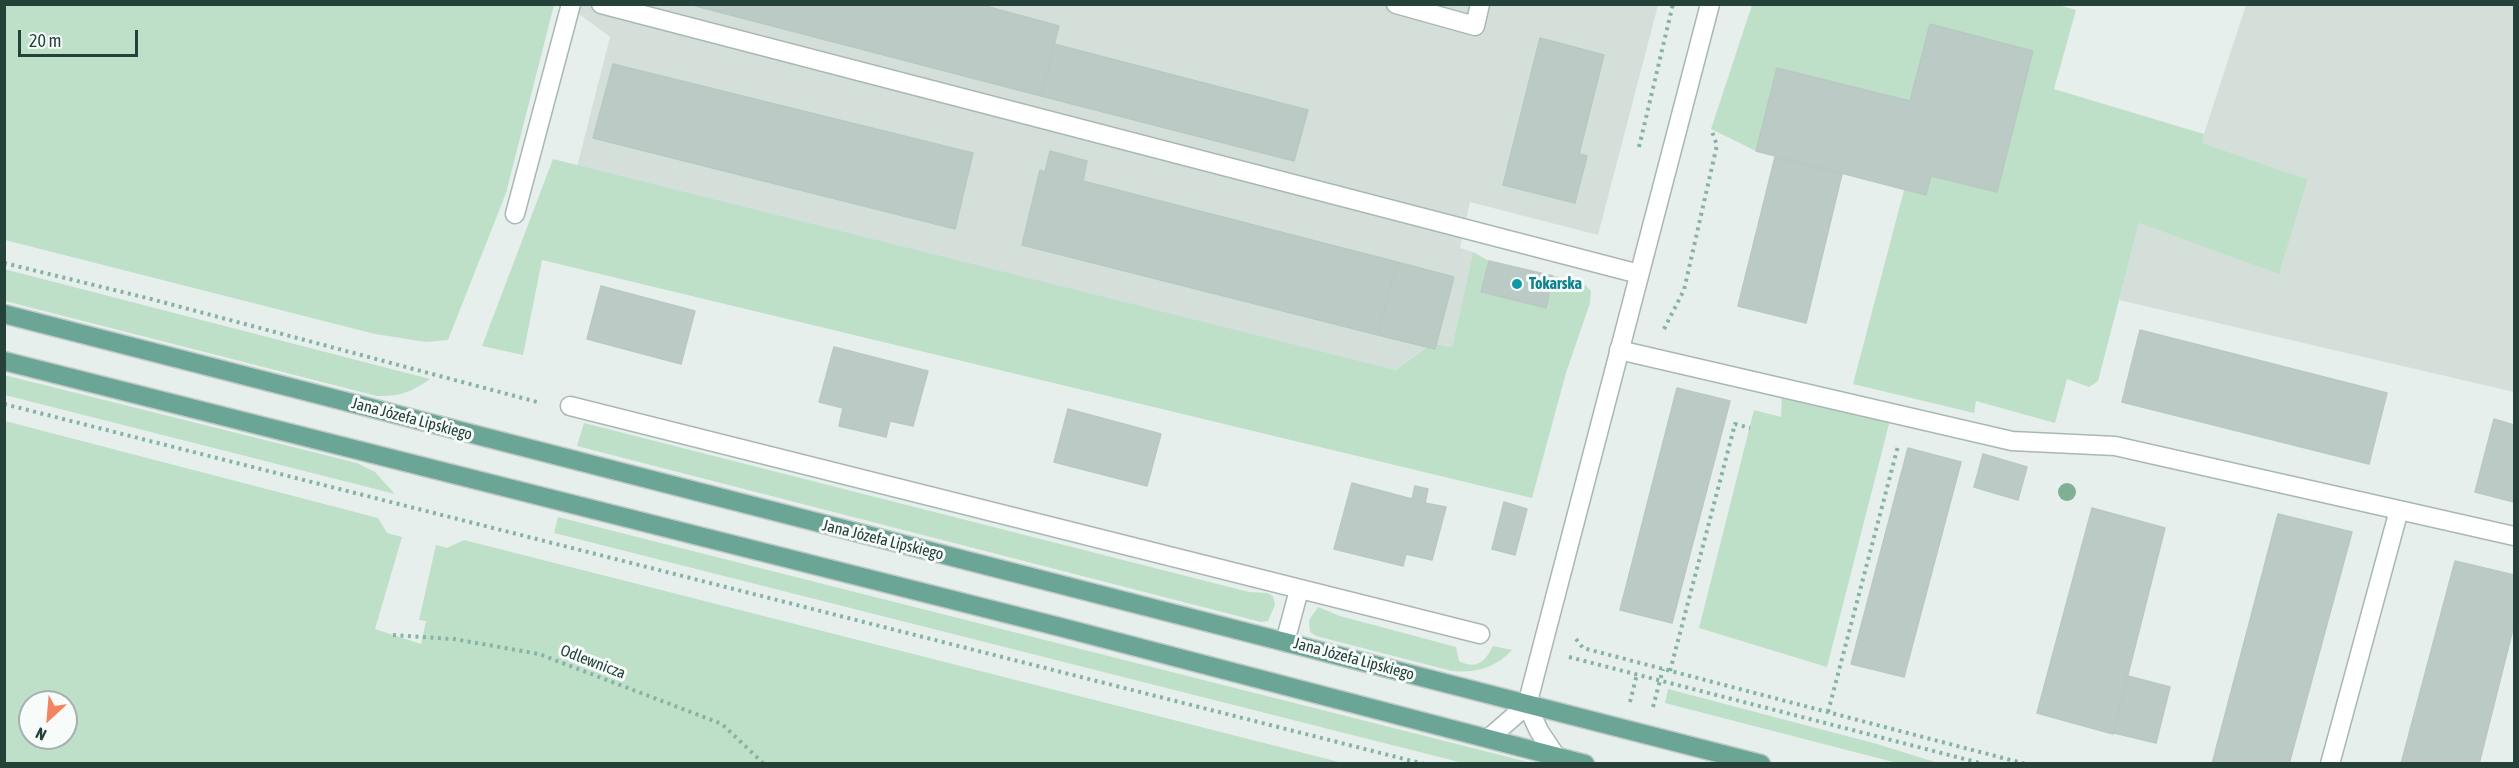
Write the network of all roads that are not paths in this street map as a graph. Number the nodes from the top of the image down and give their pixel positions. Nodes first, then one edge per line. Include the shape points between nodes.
1 (571, 4) edge
2 (601, 4) edge
3 (1396, 4) edge
4 (1480, 4) edge
5 (1710, 4) edge
6 (514, 214) dead end
7 (1639, 274) junction
8 (4, 314) edge
9 (1619, 350) junction
10 (4, 361) edge
11 (570, 406) dead end
12 (2399, 510) junction
13 (2514, 536) edge
14 (1299, 590) junction
15 (1480, 634) dead end
16 (1285, 642) junction
17 (1527, 705) junction
18 (1489, 738) junction
19 (1555, 755) junction
20 (1585, 764) edge
21 (1761, 764) edge
22 (2330, 764) edge

1 - 6 street
2 - 7 street
3 - 4 street via 1475,26
5 - 7 street
7 - 9 street
8 - 16 main road, Jana Józefa Lipskiego
9 - 12 street via 2012,441 2115,446
9 - 17 street
10 - 18 main road
11 - 14 street
12 - 13 street
12 - 22 street
14 - 15 street
14 - 16 street
16 - 17 main road, Jana Józefa Lipskiego
17 - 18 street
17 - 19 street
17 - 21 main road, Jana Józefa Lipskiego
18 - 19 main road
19 - 20 main road

